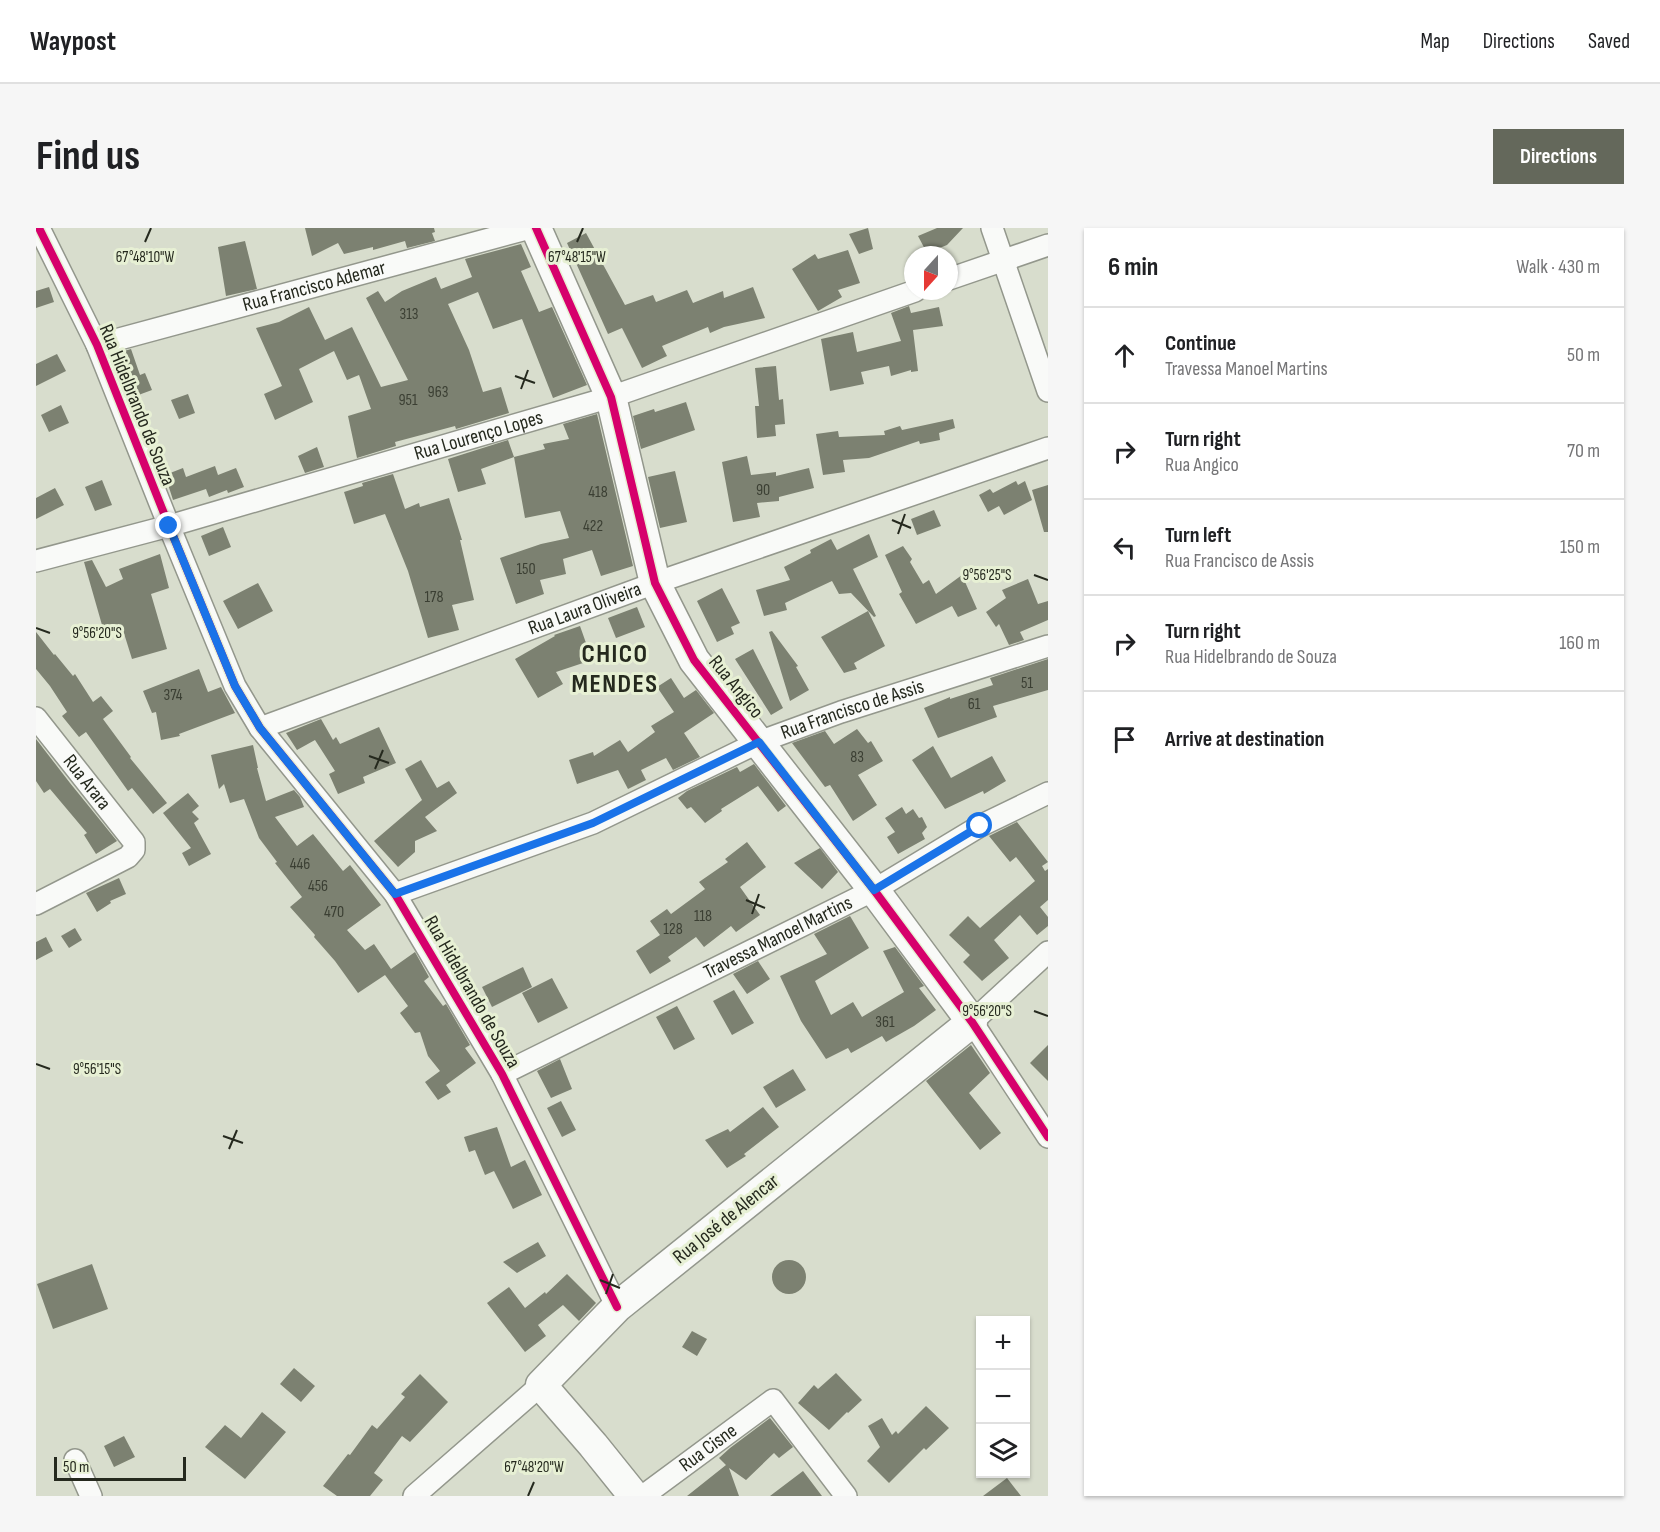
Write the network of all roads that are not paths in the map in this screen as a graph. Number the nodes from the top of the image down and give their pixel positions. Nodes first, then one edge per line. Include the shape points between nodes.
1 (39, 228) edge
2 (530, 228) edge
3 (537, 228) edge
4 (992, 228) edge
5 (1048, 245) edge
6 (1004, 260) junction
7 (958, 276) edge
8 (904, 295) edge
9 (97, 345) junction
10 (1048, 391) edge
11 (611, 397) junction
12 (1048, 448) edge
13 (169, 526) junction
14 (36, 561) edge
15 (655, 583) junction
16 (1048, 646) edge
17 (36, 718) edge
18 (260, 728) junction
19 (759, 742) junction
20 (1048, 793) edge
21 (874, 890) junction
22 (395, 894) junction
23 (36, 904) edge
24 (1048, 952) edge
25 (972, 1022) junction
26 (502, 1074) junction
27 (1048, 1137) edge
28 (617, 1307) junction
29 (541, 1385) junction
30 (75, 1460) dead end
31 (633, 1490) edge
32 (91, 1496) edge
33 (414, 1496) edge
34 (846, 1496) edge

1 - 9 street, Rua Hidelbrando de Souza
2 - 9 street, Rua Francisco Ademar
3 - 11 street, Rua Angico
4 - 6 street
5 - 6 street
6 - 7 street
6 - 10 street
8 - 11 street, Rua Lourenço Lopes
9 - 13 street, Rua Hidelbrando de Souza
11 - 13 street, Rua Lourenço Lopes
11 - 15 street, Rua Angico
12 - 15 street, Rua Laura Oliveira
13 - 14 street, Rua Lourenço Lopes
13 - 18 street, Rua Hidelbrando de Souza via 235,686
15 - 18 street, Rua Laura Oliveira
15 - 19 street, Rua Angico via 694,660
16 - 19 street, Rua Francisco de Assis
17 - 23 street, Rua Arara via 134,842 128,857
18 - 22 street, Rua Hidelbrando de Souza
19 - 21 street, Rua Angico
19 - 22 street, Rua Francisco de Assis via 593,823
20 - 21 street, Travessa Manoel Martins via 980,826
21 - 25 street, Rua Angico
21 - 26 street, Travessa Manoel Martins
22 - 26 street, Rua Hidelbrando de Souza
24 - 25 street, Rua José de Alencar
25 - 27 street, Rua Angico
25 - 28 street, Rua José de Alencar
26 - 28 street, Rua Hidelbrando de Souza
28 - 29 street, Rua José de Alencar
29 - 31 street
29 - 33 street, Rua José de Alencar
30 - 32 street
31 - 34 street, Rua Cisne via 773,1400

